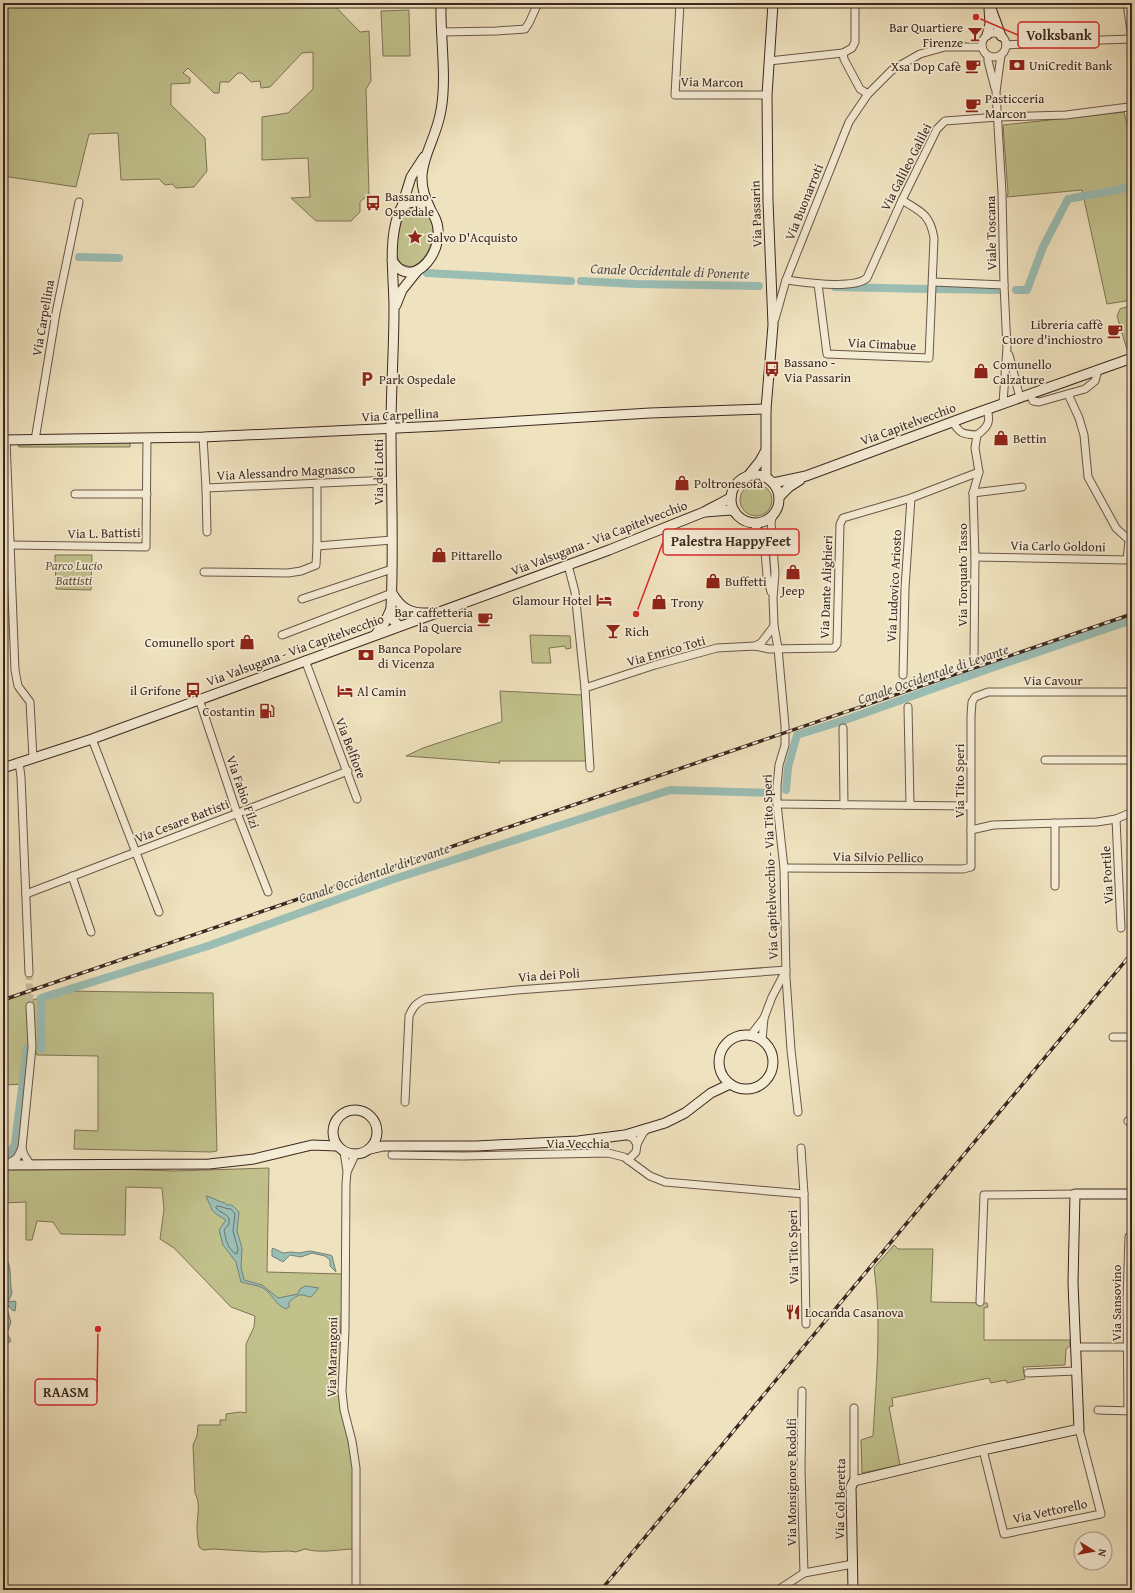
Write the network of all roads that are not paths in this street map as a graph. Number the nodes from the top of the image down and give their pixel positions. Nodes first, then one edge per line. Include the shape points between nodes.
1 (441, 3) edge
2 (538, 3) edge
3 (680, 3) edge
4 (773, 3) edge
5 (855, 3) edge
6 (989, 3) edge
7 (1127, 3) edge
8 (441, 32) junction
9 (987, 35) junction
10 (1001, 36) junction
11 (1132, 39) edge
12 (1006, 45) junction
13 (982, 47) junction
14 (843, 53) junction
15 (1001, 55) junction
16 (988, 56) junction
17 (769, 61) junction
18 (996, 92) junction
19 (868, 94) junction
20 (767, 95) junction
21 (1132, 103) edge
22 (998, 117) junction
23 (426, 154) junction
24 (902, 200) junction
25 (79, 202) dead end
26 (402, 206) junction
27 (431, 210) junction
28 (392, 260) junction
29 (418, 270) junction
30 (786, 280) junction
31 (933, 282) junction
32 (818, 284) junction
33 (1004, 285) junction
34 (394, 308) junction
35 (773, 325) junction
36 (1008, 348) junction
37 (1132, 358) edge
38 (1098, 370) junction
39 (1030, 394) junction
40 (1068, 394) junction
41 (1020, 398) junction
42 (1003, 403) junction
43 (766, 409) junction
44 (987, 409) junction
45 (952, 422) junction
46 (391, 428) junction
47 (977, 435) junction
48 (203, 437) junction
49 (147, 438) junction
50 (5, 440) edge
51 (35, 440) junction
52 (766, 449) junction
53 (979, 472) junction
54 (748, 476) junction
55 (806, 476) junction
56 (391, 480) junction
57 (770, 480) junction
58 (317, 483) junction
59 (1022, 487) dead end
60 (206, 488) junction
61 (973, 493) junction
62 (75, 494) dead end
63 (146, 494) junction
64 (731, 496) junction
65 (780, 496) junction
66 (912, 498) junction
67 (704, 512) junction
68 (735, 512) junction
69 (773, 515) junction
70 (753, 523) junction
71 (207, 532) dead end
72 (392, 540) junction
73 (11, 545) junction
74 (318, 546) junction
75 (975, 557) junction
76 (3, 559) edge
77 (12, 559) junction
78 (568, 565) junction
79 (392, 568) junction
80 (204, 572) dead end
81 (773, 598) junction
82 (302, 599) dead end
83 (393, 600) junction
84 (435, 613) junction
85 (399, 626) junction
86 (774, 626) junction
87 (376, 634) junction
88 (282, 635) dead end
89 (755, 646) junction
90 (778, 648) junction
91 (974, 657) dead end
92 (305, 660) junction
93 (902, 675) dead end
94 (585, 688) junction
95 (1132, 692) edge
96 (975, 696) joint
97 (199, 699) junction
98 (908, 707) dead end
99 (843, 728) dead end
100 (92, 739) junction
101 (76, 745) junction
102 (33, 758) junction
103 (1045, 760) dead end
104 (1132, 760) edge
105 (20, 765) junction
106 (3, 768) edge
107 (590, 768) dead end
108 (348, 771) junction
109 (3, 774) edge
110 (357, 799) dead end
111 (777, 804) junction
112 (844, 805) junction
113 (910, 805) junction
114 (970, 806) junction
115 (1132, 812) edge
116 (237, 813) junction
117 (1116, 819) junction
118 (1056, 823) junction
119 (971, 830) junction
120 (135, 852) junction
121 (971, 867) joint
122 (784, 868) junction
123 (72, 876) junction
124 (1055, 886) dead end
125 (268, 892) dead end
126 (26, 894) junction
127 (158, 912) dead end
128 (1121, 928) dead end
129 (92, 932) dead end
130 (786, 970) junction
131 (29, 973) tunnel mouth
132 (30, 1006) tunnel mouth
133 (764, 1018) junction
134 (751, 1035) junction
135 (1113, 1037) dead end
136 (1132, 1037) edge
137 (762, 1040) junction
138 (722, 1075) junction
139 (730, 1084) junction
140 (711, 1093) junction
141 (405, 1102) dead end
142 (798, 1112) dead end
143 (332, 1128) junction
144 (648, 1128) junction
145 (377, 1129) junction
146 (625, 1135) junction
147 (637, 1144) junction
148 (312, 1145) junction
149 (390, 1145) junction
150 (22, 1148) junction
151 (801, 1148) dead end
152 (340, 1149) junction
153 (370, 1149) junction
154 (355, 1155) junction
155 (392, 1155) dead end
156 (628, 1160) junction
157 (30, 1164) junction
158 (6, 1165) edge
159 (347, 1172) junction
160 (804, 1194) junction
161 (1075, 1194) junction
162 (1132, 1194) edge
163 (1132, 1237) edge
164 (980, 1302) dead end
165 (806, 1324) dead end
166 (1075, 1347) junction
167 (1130, 1347) edge
168 (1076, 1371) junction
169 (1028, 1373) dead end
170 (802, 1391) dead end
171 (854, 1408) dead end
172 (1098, 1410) dead end
173 (1130, 1410) edge
174 (1079, 1429) junction
175 (983, 1450) junction
176 (854, 1481) junction
177 (853, 1564) junction
178 (804, 1573) junction
179 (356, 1590) edge
180 (778, 1590) edge
181 (853, 1590) edge

1 - 8 street, Via dei Lotti
2 - 8 street via 525,29
3 - 20 street, Via Marcon via 675,95
4 - 17 street, Via Passarin
5 - 14 street via 855,42 852,48
6 - 9 street via 990,24
6 - 10 street
7 - 11 street
8 - 23 street, Via dei Lotti via 441,109 437,128
9 - 10 street via 994,33
9 - 13 street
10 - 12 street
11 - 12 street
12 - 15 street
13 - 16 street
13 - 19 street, Via Buonarroti via 945,47 920,54 892,70
14 - 17 street
14 - 19 street via 860,89
15 - 16 street
15 - 18 street
16 - 18 street
17 - 20 street, Via Passarin
18 - 22 street, Viale Toscana
19 - 30 street, Via Buonarroti via 849,122
20 - 35 street, Via Passarin
21 - 22 street, Via Galileo Galilei via 1121,108 1066,115
22 - 24 street, Via Galileo Galilei via 945,121 940,124
22 - 33 street, Viale Toscana
23 - 26 street, Via dei Lotti via 411,177
23 - 27 street, Via dei Lotti via 422,185
24 - 31 street via 927,217 932,225
24 - 32 street, Via Galileo Galilei via 867,278 859,283
25 - 51 street, Via Carpellina via 56,313
26 - 27 street via 413,202 425,205
26 - 28 street, Via dei Lotti via 395,228
27 - 29 street, Via dei Lotti via 439,229 436,249 426,265
28 - 29 street via 401,270
28 - 34 street, Via dei Lotti
29 - 34 street, Via dei Lotti via 402,290
30 - 32 street, Via Galileo Galilei
30 - 35 street, Via Buonarroti
31 - 32 street, Via Cimabue via 929,358 827,354
31 - 33 street
33 - 36 street, Viale Toscana
34 - 46 street, Via dei Lotti
35 - 43 street, Via Passarin
36 - 41 street, Viale Toscana
36 - 42 street, Viale Toscana
37 - 38 street, Via Capitelvecchio
38 - 39 street, Via Capitelvecchio
38 - 40 street via 1095,381 1086,389
39 - 40 street via 1033,401 1039,402
39 - 41 street, Via Capitelvecchio
40 - 75 street, Via Carlo Goldoni via 1084,435 1088,476 1116,528 1129,540 1127,560
41 - 42 street, Via Capitelvecchio
42 - 44 street, Via Capitelvecchio
43 - 46 street, Via Carpellina
43 - 52 street, Via Passarin
44 - 45 street, Via Capitelvecchio
44 - 47 street via 988,426
45 - 47 street via 963,434
45 - 55 street, Via Capitelvecchio
46 - 48 street, Via Carpellina
46 - 56 street, Via dei Lotti
47 - 53 street, Via Torquato Tasso via 975,448
48 - 49 street, Via Carpellina
48 - 60 street, Via Alessandro Magnasco
49 - 51 street, Via Carpellina
49 - 63 street, Via L. Battisti
50 - 51 street, Via Carpellina
50 - 73 street
52 - 54 street
52 - 57 street, Via Passarin
53 - 61 street, Via Torquato Tasso
53 - 66 street, Via Dante Alighieri
54 - 57 street, Via Capitelvecchio via 756,474
54 - 64 street via 736,483
55 - 57 street, Via Capitelvecchio
55 - 65 street, Via Capitelvecchio
56 - 58 street, Via Alessandro Magnasco
56 - 72 street, Via dei Lotti
57 - 65 street
58 - 60 street, Via Alessandro Magnasco
58 - 74 street
59 - 61 street
60 - 71 street, Via Alessandro Magnasco
61 - 75 street, Via Torquato Tasso
62 - 63 street
63 - 73 street, Via L. Battisti via 146,547
64 - 67 street
64 - 68 street
65 - 69 street
66 - 90 street, Via Dante Alighieri via 841,520 836,646
66 - 93 street, Via Ludovico Ariosto
67 - 68 street
67 - 78 street, Via Valsugana - Via Capitelvecchio
68 - 70 street
69 - 70 street via 763,522
69 - 81 street
70 - 81 street via 764,539 767,576
72 - 74 street
72 - 79 street, Via dei Lotti
73 - 77 street
74 - 80 street via 316,565 301,571
75 - 91 street, Via Torquato Tasso
76 - 77 street
77 - 102 street via 15,670 18,686 30,702
78 - 84 street, Via Valsugana - Via Capitelvecchio
78 - 94 street via 574,587
79 - 82 street
79 - 83 street, Via dei Lotti
81 - 86 street, Via Capitelvecchio - Via Tito Speri
83 - 84 street via 408,611 420,614
83 - 85 street, Via dei Lotti via 393,620
83 - 87 street, Via dei Lotti via 385,622
83 - 88 street
84 - 85 street, Via Valsugana - Via Capitelvecchio
85 - 87 street, Via Valsugana - Via Capitelvecchio
86 - 89 street via 761,643
86 - 90 street, Via Capitelvecchio - Via Tito Speri
87 - 92 street, Via Valsugana - Via Capitelvecchio
89 - 90 street, Via Enrico Toti
89 - 94 street, Via Enrico Toti via 717,648
90 - 111 street, Via Capitelvecchio - Via Tito Speri via 785,745 779,765
92 - 97 street, Via Valsugana - Via Capitelvecchio
92 - 108 street, Via Belfiore
94 - 107 street
95 - 96 street, Via Cavour via 988,692
96 - 114 street, Via Tito Speri via 971,716
97 - 100 street, Via Valsugana - Via Capitelvecchio
97 - 116 street, Via Fabio Filzi
98 - 113 street
99 - 112 street
100 - 101 street, Via Valsugana - Via Capitelvecchio
100 - 120 street
101 - 102 street
101 - 105 street
102 - 105 street
103 - 104 street
105 - 106 street
105 - 109 street
105 - 126 street
108 - 110 street, Via Belfiore
108 - 116 street, Via Cesare Battisti
111 - 112 street
111 - 122 street, Via Capitelvecchio - Via Tito Speri
112 - 113 street
113 - 114 street
114 - 119 street, Via Tito Speri
115 - 117 street
116 - 120 street, Via Cesare Battisti
116 - 125 street, Via Fabio Filzi
117 - 118 street
117 - 128 street, Via Portile
118 - 119 street via 993,824
118 - 124 street
119 - 121 street, Via Tito Speri
120 - 123 street, Via Cesare Battisti
120 - 127 street
121 - 122 street, Via Silvio Pellico
122 - 130 street, Via Capitelvecchio - Via Tito Speri
123 - 126 street, Via Cesare Battisti
123 - 129 street
126 - 131 street
130 - 133 street
130 - 141 street, Via dei Poli via 425,999 413,1008 409,1016
130 - 142 street, Via Capitelvecchio - Via Tito Speri
132 - 150 street via 32,1048
133 - 134 street
133 - 137 street
134 - 137 street
134 - 138 street via 736,1036 724,1046 719,1060
135 - 136 street
137 - 139 street via 768,1046 772,1057 768,1078 762,1083 743,1089
138 - 139 street
138 - 140 street
139 - 140 street
140 - 144 street via 685,1113
143 - 145 street via 338,1117 349,1110 361,1110 372,1117
143 - 148 street via 326,1136
143 - 152 street via 332,1134
144 - 146 street
144 - 147 street
145 - 149 street
145 - 153 street via 376,1140
146 - 147 street
146 - 149 street via 578,1141 476,1146
147 - 156 street via 636,1152
148 - 152 street
148 - 157 street via 254,1159 209,1164
149 - 153 street
150 - 157 street
150 - 158 street via 17,1158
151 - 160 street
152 - 154 street
152 - 159 street, Via Marangoni
153 - 154 street
154 - 159 street, Via Marangoni
155 - 156 street, Via Vecchia via 602,1153
156 - 160 street, Via Vecchia via 650,1176 665,1182
157 - 158 street
159 - 179 street, Via Marangoni via 342,1391 356,1468
160 - 165 street, Via Tito Speri
161 - 162 street
161 - 164 street via 984,1195
161 - 166 street, Via Vettorello
163 - 167 street, Via Sansovino via 1128,1237 1127,1299
166 - 167 street
166 - 168 street, Via Vettorello
167 - 173 street
168 - 169 street
168 - 174 street, Via Vettorello
170 - 178 street, Via Monsignore Rodolfi
171 - 176 street, Via Col Beretta
172 - 173 street
174 - 175 street
174 - 175 street, Via Vettorello via 1101,1514 1004,1534
175 - 176 street
176 - 177 street, Via Col Beretta via 851,1487
177 - 178 street
177 - 181 street, Via Col Beretta
178 - 180 street

